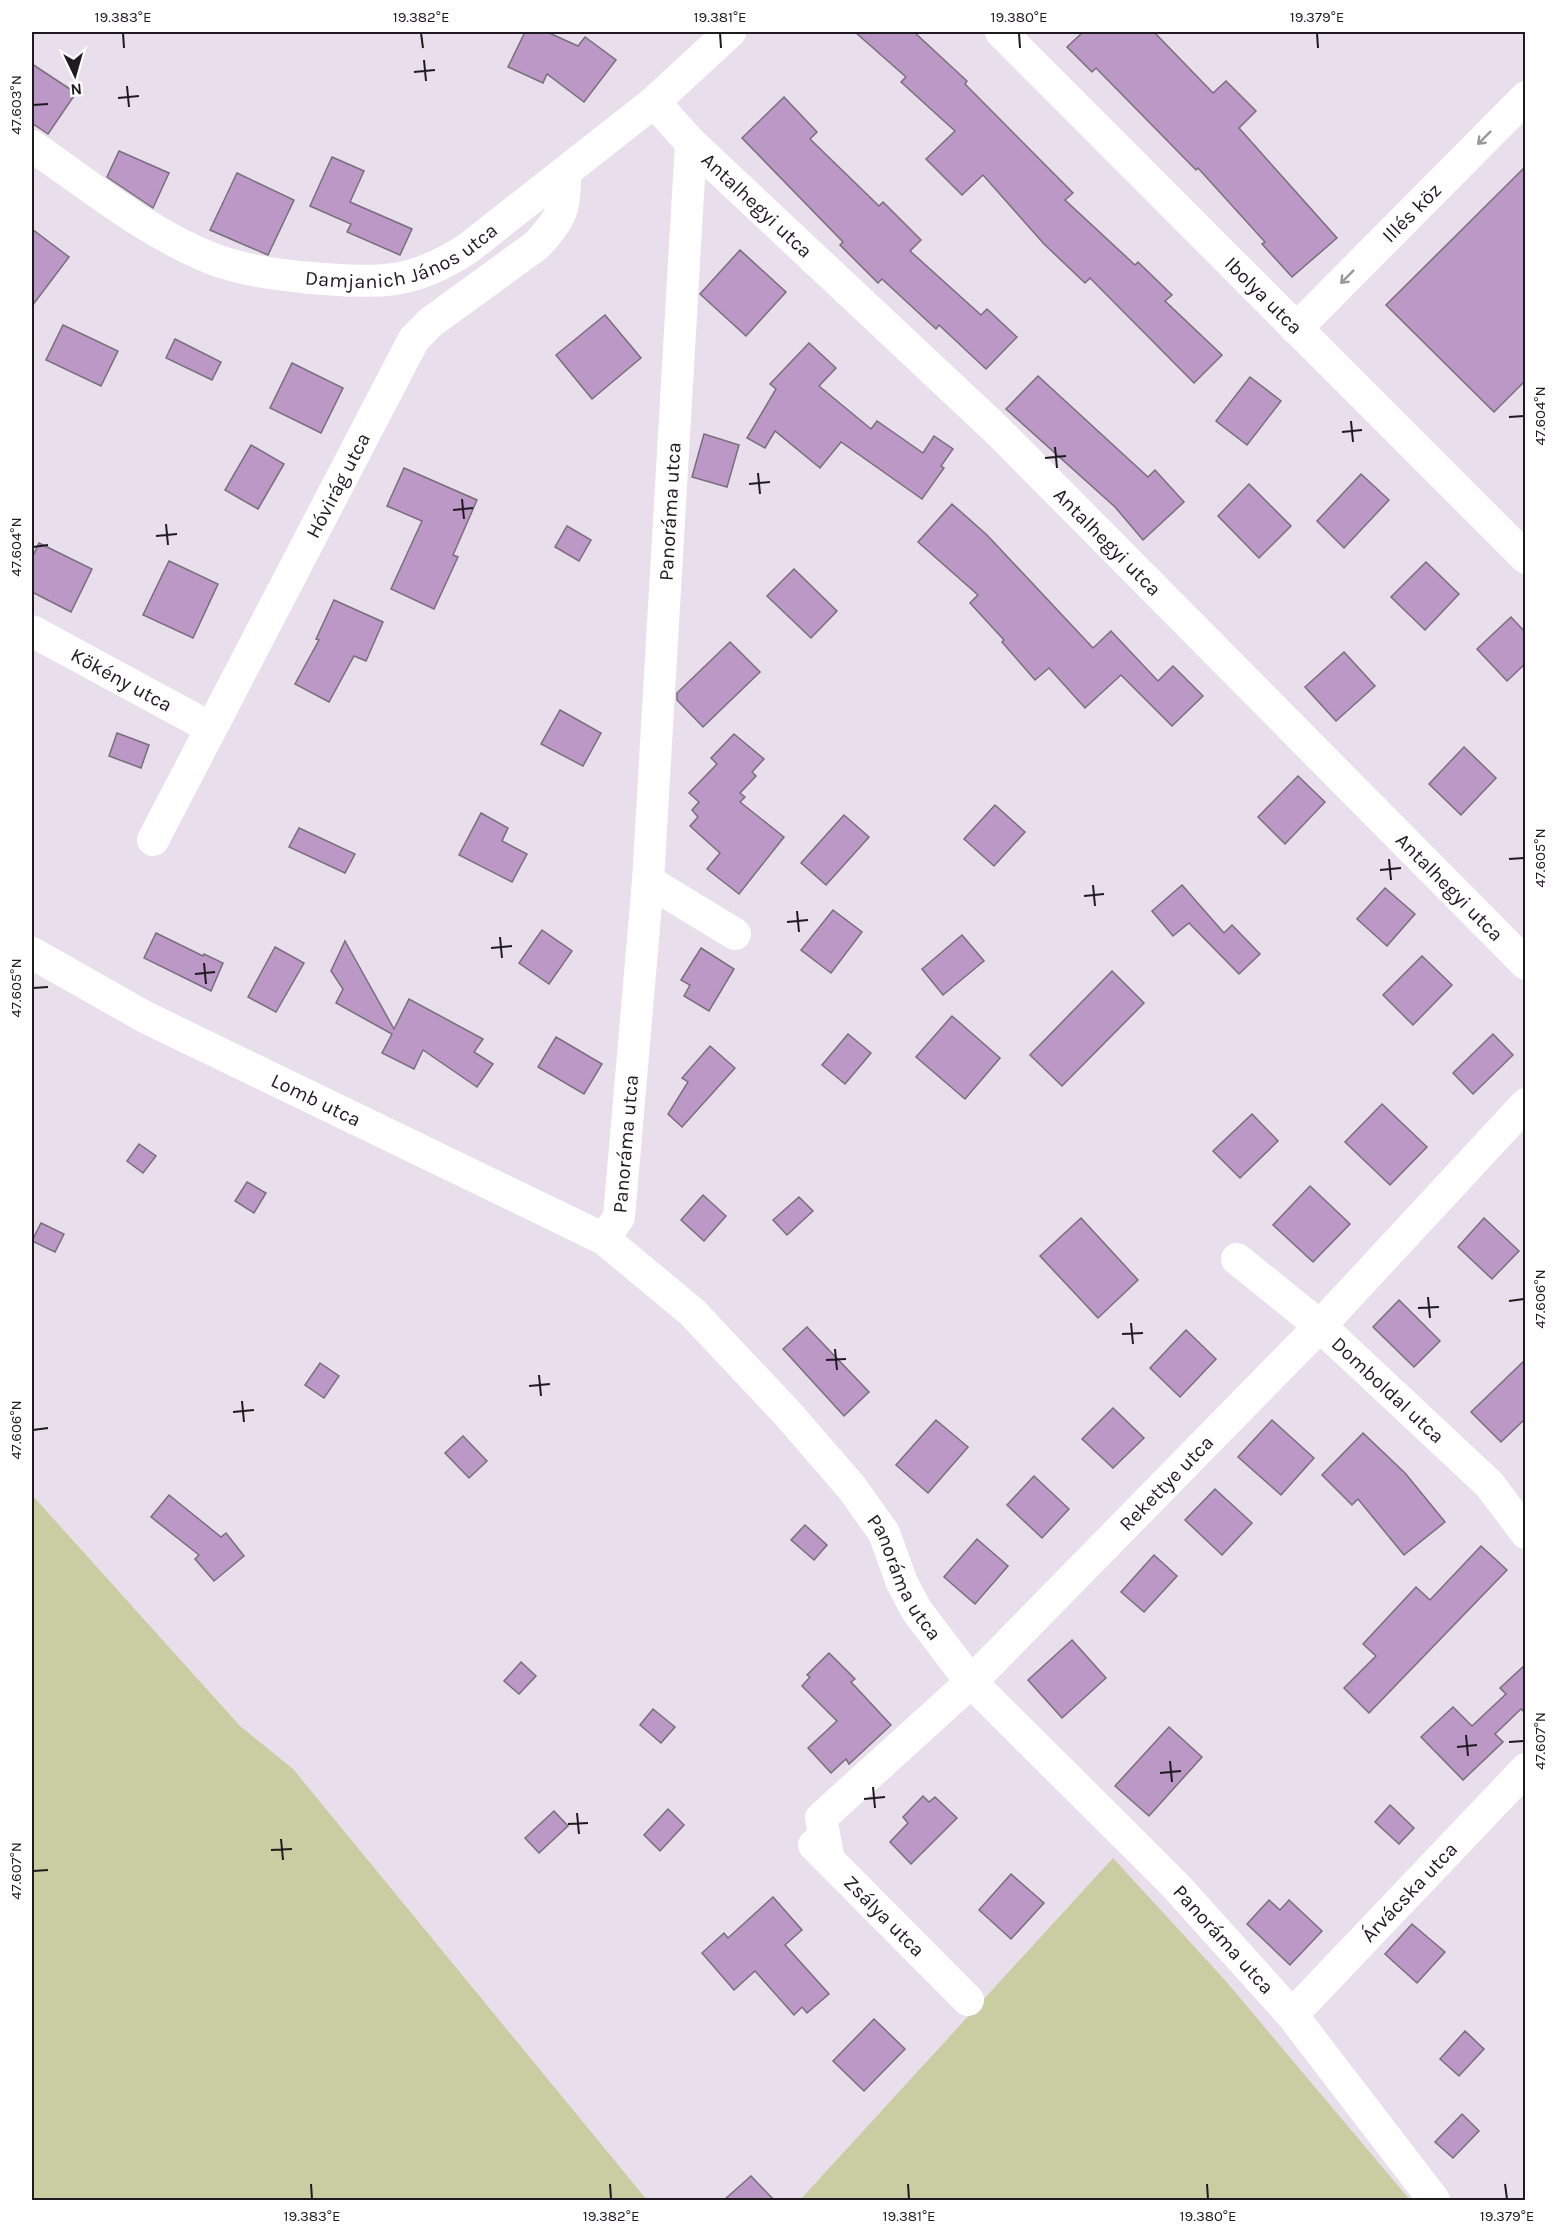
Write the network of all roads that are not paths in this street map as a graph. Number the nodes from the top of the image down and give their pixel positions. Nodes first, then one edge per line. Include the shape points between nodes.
1 (730, 32) edge
2 (1001, 32) edge
3 (1526, 97) edge
4 (654, 102) junction
5 (691, 143) junction
6 (32, 146) edge
7 (565, 173) junction
8 (1296, 329) junction
9 (1526, 558) edge
10 (32, 631) edge
11 (211, 728) junction
12 (153, 840) dead end
13 (648, 881) junction
14 (735, 934) dead end
15 (32, 953) edge
16 (1526, 964) edge
17 (1526, 1104) edge
18 (604, 1239) junction
19 (1238, 1259) dead end
20 (1320, 1326) junction
21 (1526, 1533) edge
22 (971, 1682) junction
23 (1526, 1769) edge
24 (803, 1833) dead end
25 (829, 1860) junction
26 (968, 2000) dead end
27 (1292, 2015) junction
28 (1434, 2200) edge

1 - 4 street, Damjanich János utca
2 - 8 street, Ibolya utca
3 -> 8 street, Illés köz
4 - 5 street, Antalhegyi utca
4 - 7 street, Damjanich János utca
5 - 13 street, Panoráma utca
5 - 16 street, Antalhegyi utca via 999,432
6 - 7 street, Damjanich János utca via 158,232 214,259 252,270 353,282 405,278 444,263
7 - 11 street, Hóvirág utca via 565,202 551,230 537,245 430,322 414,339
8 - 9 street, Ibolya utca
10 - 11 street, Kökény utca
11 - 12 street, Hóvirág utca
13 - 14 street
13 - 18 street, Panoráma utca via 619,1217
15 - 18 street, Lomb utca via 145,1017
17 - 20 street, Rekettye utca
18 - 22 street, Panoráma utca via 692,1312 852,1488 884,1533 917,1611
19 - 20 street, Domboldal utca
20 - 21 street, Domboldal utca via 1489,1484
20 - 22 street, Rekettye utca
22 - 25 street, Rekettye utca via 820,1818
22 - 27 street, Panoráma utca via 1175,1885
23 - 27 street, Árvácska utca
24 - 25 street, Zsálya utca
25 - 26 street, Zsálya utca
27 - 28 street, Panoráma utca

